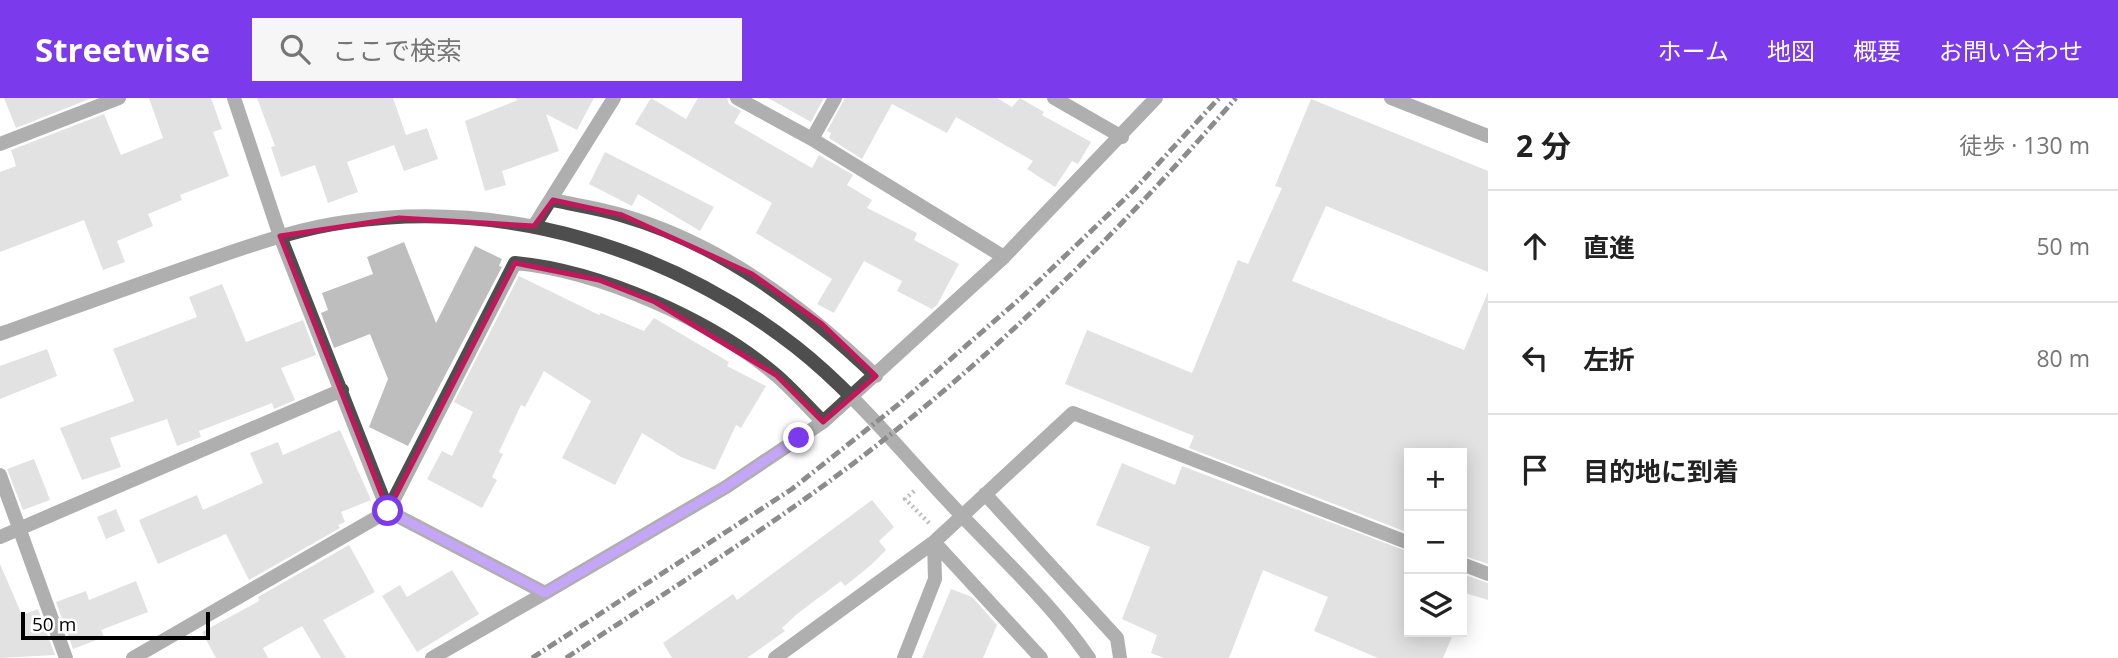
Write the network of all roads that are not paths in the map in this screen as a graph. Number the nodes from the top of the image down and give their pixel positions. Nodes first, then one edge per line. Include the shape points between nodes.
1 (119, 98) edge
2 (234, 98) edge
3 (614, 98) edge
4 (737, 98) edge
5 (835, 98) edge
6 (1054, 98) edge
7 (1156, 98) edge
8 (1391, 98) edge
9 (1488, 136) edge
10 (1122, 137) junction
11 (812, 139) junction
12 (0, 144) edge
13 (553, 200) junction
14 (534, 226) junction
15 (280, 236) junction
16 (1004, 257) junction
17 (0, 334) edge
18 (874, 378) junction
19 (342, 390) junction
20 (825, 420) junction
21 (0, 475) edge
22 (982, 497) junction
23 (388, 511) junction
24 (21, 527) junction
25 (935, 535) junction
26 (0, 537) edge
27 (1404, 541) edge
28 (1467, 566) edge
29 (1488, 574) edge
30 (545, 593) junction
31 (66, 658) edge
32 (133, 658) edge
33 (432, 658) edge
34 (775, 658) edge
35 (904, 658) edge
36 (1041, 658) edge
37 (1089, 658) edge
38 (1120, 658) edge

1 - 12 street
2 - 15 street
3 - 13 street
4 - 11 street
5 - 11 street
6 - 10 street
7 - 10 street
8 - 9 street
10 - 16 street
11 - 16 street
13 - 14 street
13 - 18 street via 622,215 684,239 752,274 822,324
14 - 15 street via 399,218 346,222
14 - 37 street via 608,244 670,269 732,302 797,348 867,414
15 - 17 street
15 - 19 street
16 - 18 street
18 - 20 street
19 - 23 street
19 - 24 street
20 - 23 street via 776,375 715,333 655,302 548,266 515,263
20 - 30 street via 726,487
21 - 24 street
22 - 25 street
22 - 27 street via 1073,413
22 - 38 street via 1117,638
23 - 30 street
23 - 32 street
24 - 26 street
24 - 31 street
25 - 34 street
25 - 35 street via 935,579
25 - 36 street
28 - 29 street
30 - 33 street

